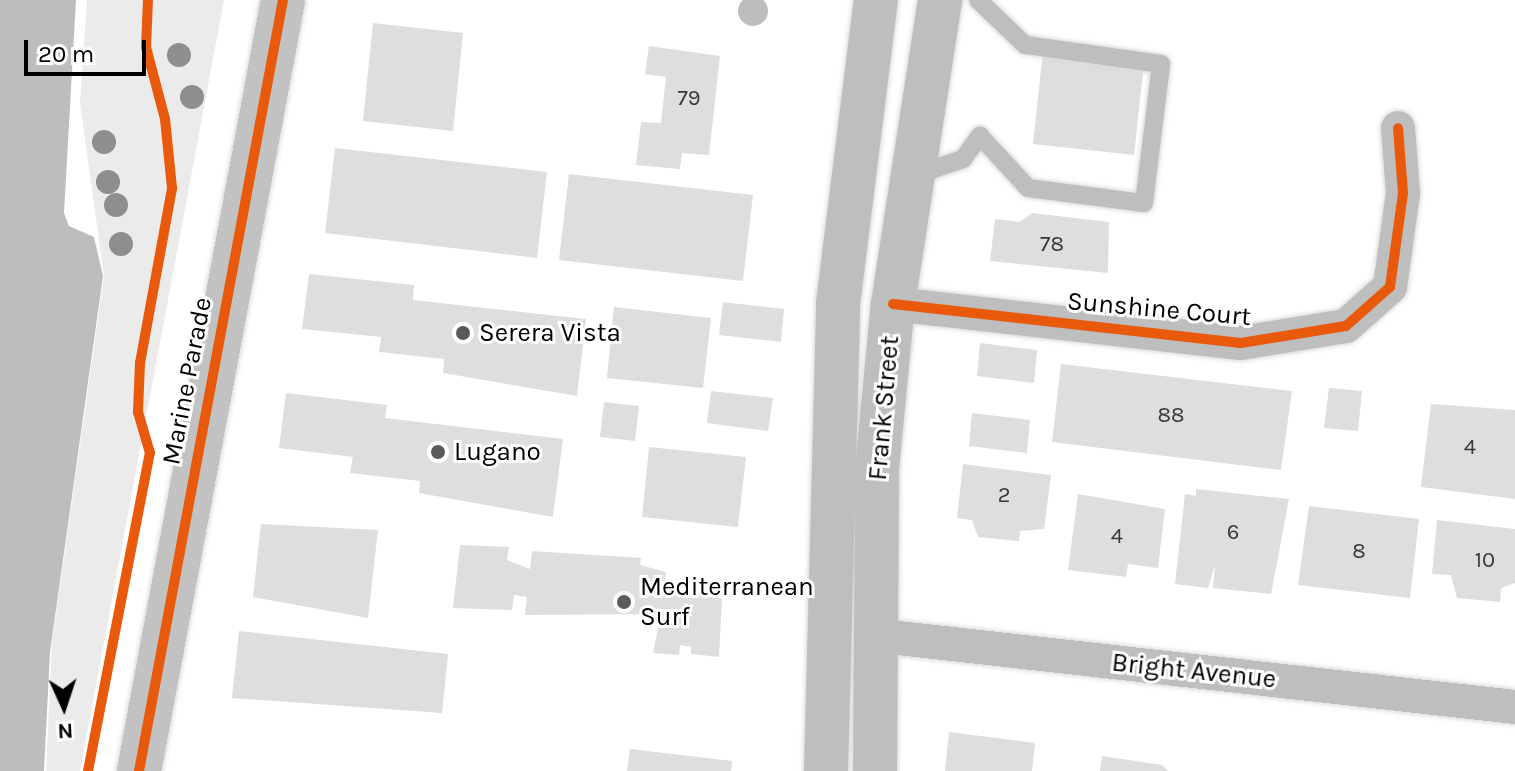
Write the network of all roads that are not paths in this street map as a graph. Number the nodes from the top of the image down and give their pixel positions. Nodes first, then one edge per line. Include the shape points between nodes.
1 (283, 0) edge
2 (876, 0) edge
3 (940, 0) edge
4 (978, 0) edge
5 (1398, 128) dead end
6 (912, 176) junction
7 (893, 304) junction
8 (872, 635) junction
9 (1515, 707) edge
10 (139, 771) edge
11 (826, 771) edge
12 (875, 771) edge

1 - 10 street, Marine Parade
2 - 11 highway, Frank Street via 838,304
3 - 6 highway, Frank Street
4 - 6 lane via 1025,45 1161,64 1144,203 1028,188 980,136 963,159
5 - 7 street, Sunshine Court via 1403,193 1390,287 1346,326 1241,343
6 - 7 highway, Frank Street
7 - 8 highway, Frank Street
8 - 9 street, Bright Avenue
8 - 12 highway, Frank Street

